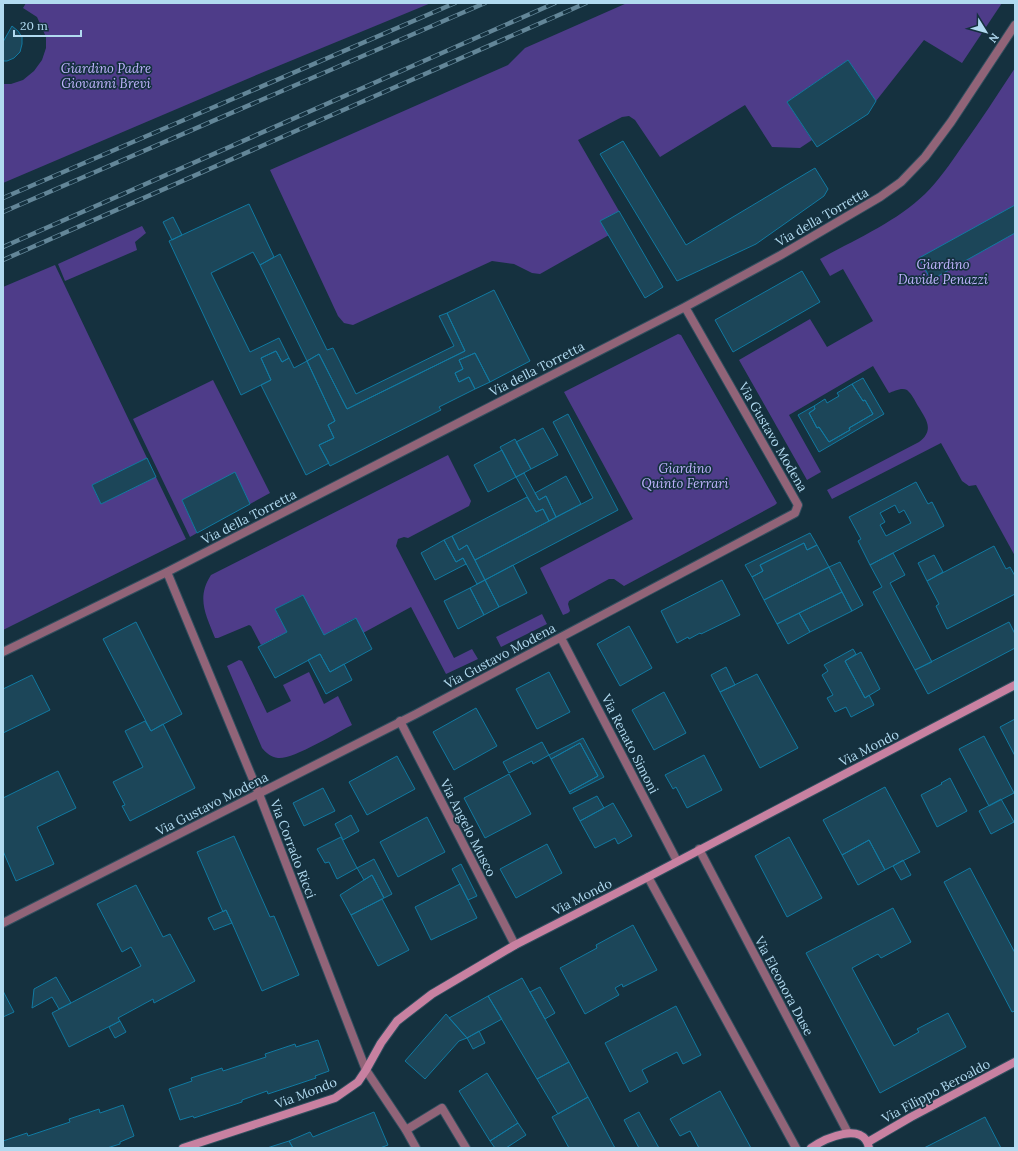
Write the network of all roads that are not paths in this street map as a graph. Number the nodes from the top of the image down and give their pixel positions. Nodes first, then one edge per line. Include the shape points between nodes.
1 (1015, 25) edge
2 (685, 307) junction
3 (167, 572) junction
4 (561, 638) junction
5 (3, 652) edge
6 (1015, 685) edge
7 (400, 722) junction
8 (259, 794) junction
9 (699, 849) junction
10 (677, 861) junction
11 (648, 877) junction
12 (3, 923) edge
13 (515, 945) junction
14 (1015, 1062) edge
15 (366, 1070) junction
16 (406, 1130) junction
17 (848, 1133) junction
18 (868, 1145) edge
19 (184, 1148) edge
20 (416, 1148) edge
21 (466, 1148) edge
22 (796, 1148) edge
23 (810, 1148) edge

1 - 2 street, Via della Torretta via 925,157 901,182 833,225
2 - 3 street, Via della Torretta
2 - 4 street, Via Gustavo Modena via 798,505 795,513
3 - 5 street, Via della Torretta
3 - 8 street, Via Corrado Ricci
4 - 7 street, Via Gustavo Modena
4 - 10 street, Via Renato Simoni
6 - 9 street, Via Mondo
7 - 8 street, Via Gustavo Modena
7 - 13 street, Via Angelo Musco
8 - 12 street, Via Gustavo Modena
8 - 15 street, Via Corrado Ricci
9 - 10 street, Via Mondo
9 - 17 street, Via Eleonora Duse
10 - 11 street, Via Mondo
11 - 13 street, Via Mondo
11 - 22 street
13 - 15 street, Via Mondo via 432,994 396,1021 380,1043
14 - 18 street, Via Filippo Beroaldo via 911,1117
15 - 16 street, Via Corrado Ricci
15 - 19 street, Via Mondo via 358,1082 335,1098
16 - 20 street, Via Corrado Ricci
16 - 21 street via 442,1108
17 - 18 street via 862,1137
17 - 23 street via 821,1141

